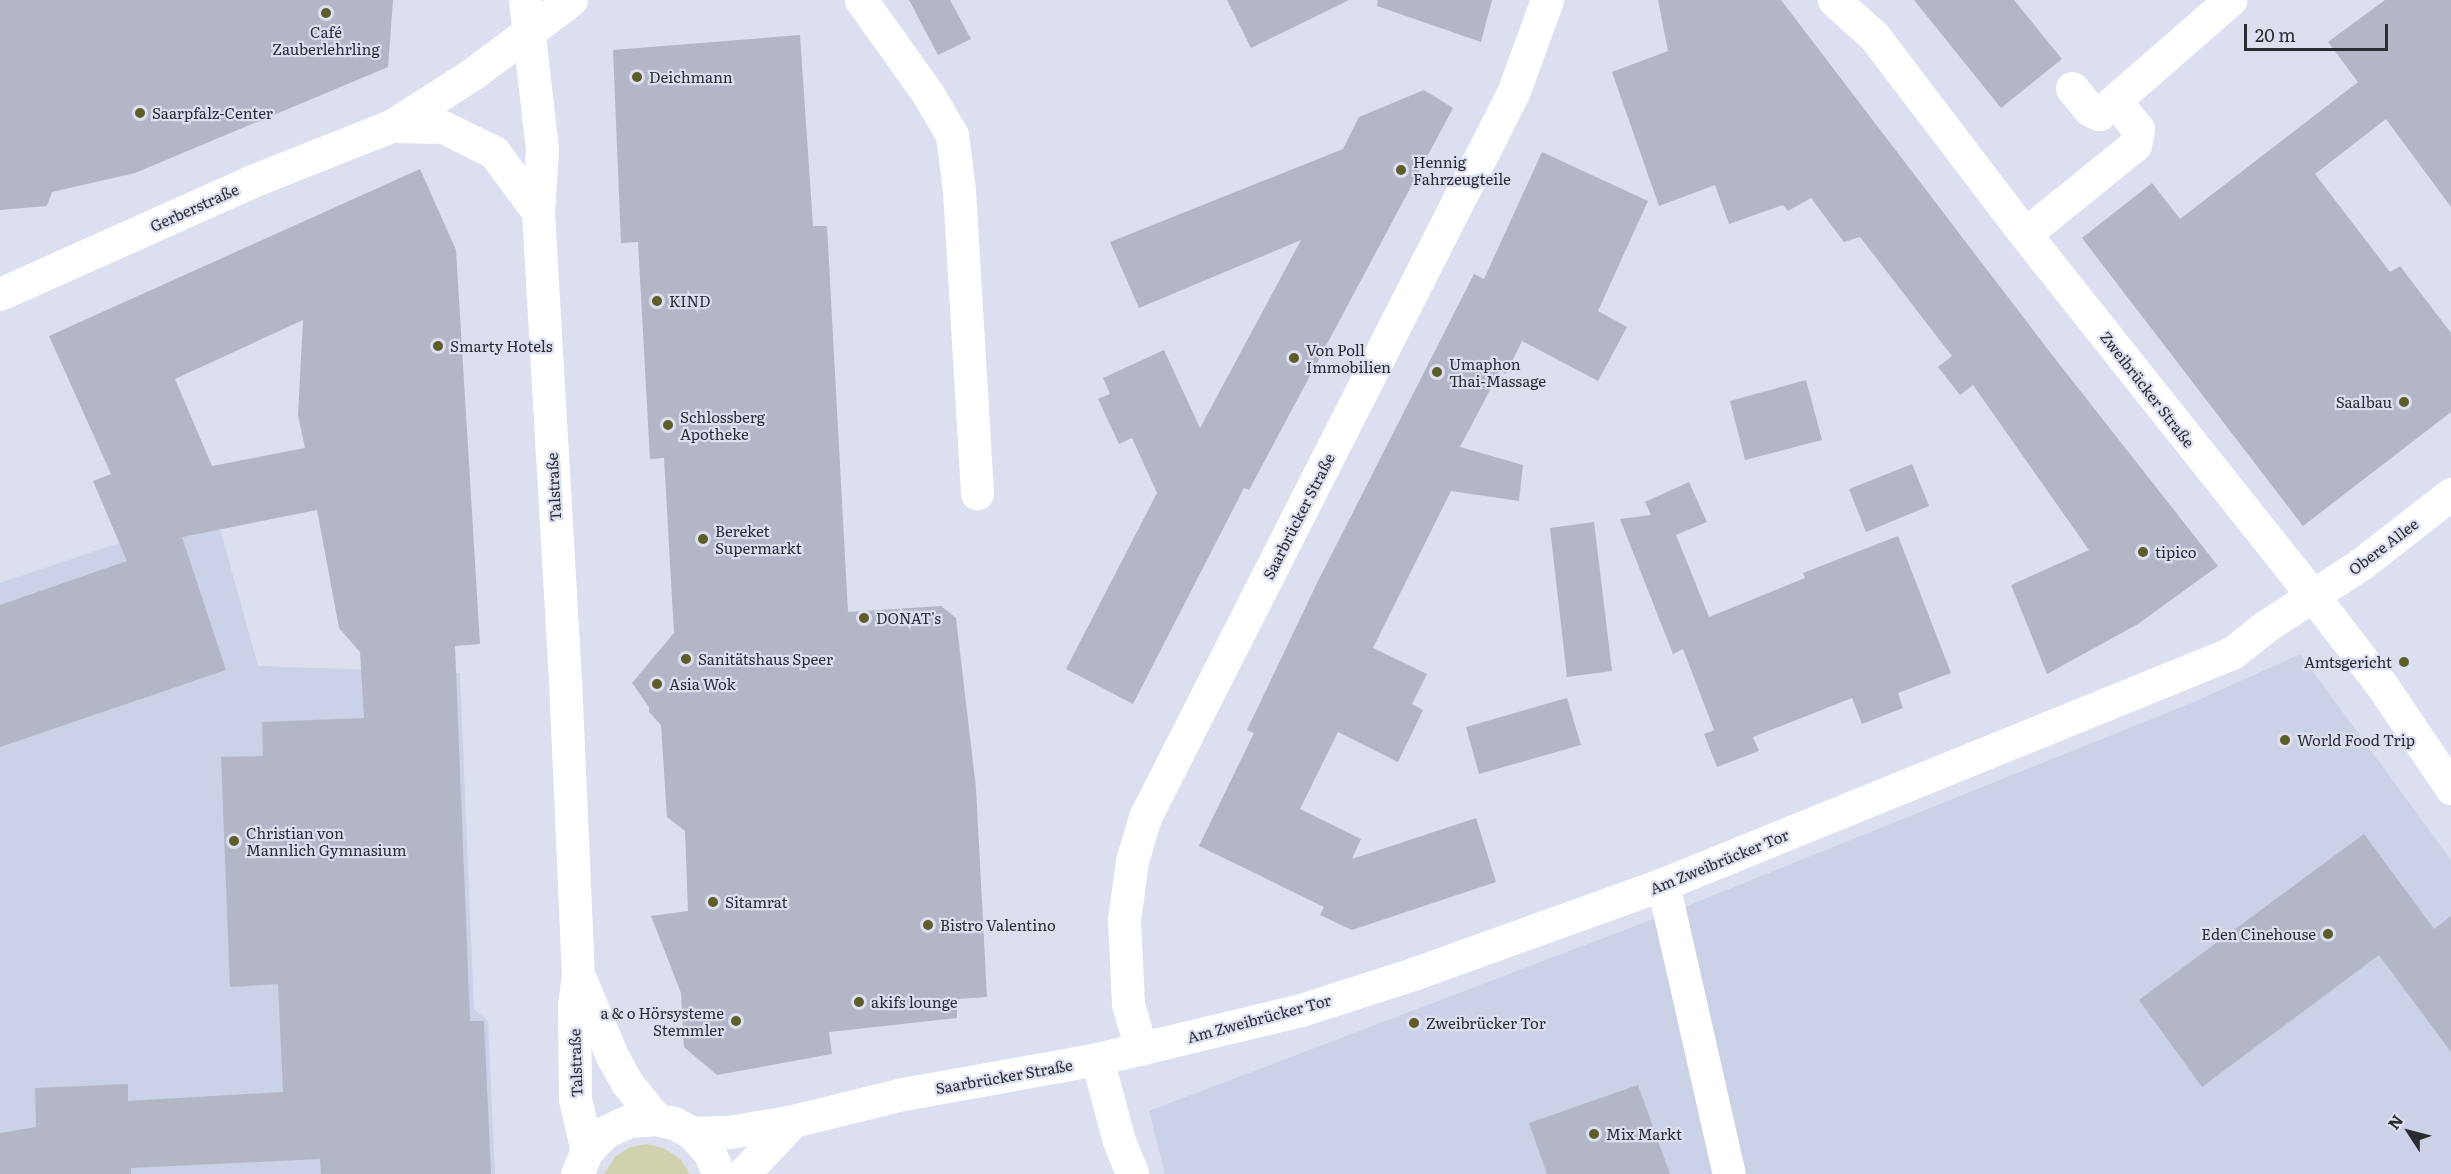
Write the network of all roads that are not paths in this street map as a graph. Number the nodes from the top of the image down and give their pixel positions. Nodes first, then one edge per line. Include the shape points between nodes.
1 (571, 0) edge
2 (861, 0) edge
3 (1547, 0) edge
4 (1834, 0) edge
5 (2230, 0) edge
6 (526, 16) edge
7 (2072, 88) dead end
8 (2115, 101) junction
9 (391, 126) junction
10 (538, 212) junction
11 (2025, 234) junction
12 (0, 294) edge
13 (977, 492) dead end
14 (2451, 494) edge
15 (2314, 597) junction
16 (2451, 788) edge
17 (1663, 884) junction
18 (578, 974) junction
19 (1141, 1049) junction
20 (1097, 1059) junction
21 (656, 1119) junction
22 (793, 1121) junction
23 (692, 1133) junction
24 (582, 1163) edge
25 (719, 1174) edge
26 (743, 1174) edge
27 (1132, 1174) edge
28 (1729, 1174) edge

1 - 6 street, Gerberstraße
2 - 13 street via 928,94 952,135 959,190
3 - 19 street, Saarbrücker Straße via 1513,93 1146,817 1132,861 1124,921 1128,1004
4 - 11 street, Zweibrücker Straße via 1874,36
5 - 8 street
6 - 9 street, Gerberstraße via 471,75
6 - 10 street, Talstraße via 542,150
7 - 8 street via 2098,114
8 - 11 street via 2138,129 2135,145
9 - 10 street, Gerberstraße via 443,127 494,152
9 - 12 street, Gerberstraße via 250,182
10 - 18 street, Talstraße
11 - 15 street, Zweibrücker Straße
14 - 15 street, Obere Allee
15 - 16 street, Zweibrücker Straße via 2383,687
15 - 17 street, Am Zweibrücker Tor via 2266,626 2232,653
17 - 19 street, Am Zweibrücker Tor via 1416,973 1300,1010
17 - 28 street
18 - 21 street, Talstraße via 612,1056 627,1083
18 - 24 street, Talstraße via 574,1006 575,1099
19 - 20 street, Am Zweibrücker Tor
20 - 22 street, Saarbrücker Straße via 903,1094
20 - 27 street
21 - 23 street, Talstraße
21 - 24 street, Talstraße via 629,1121 605,1132
22 - 23 street, Saarbrücker Straße via 729,1132
22 - 26 street
23 - 25 street, Talstraße via 709,1152

